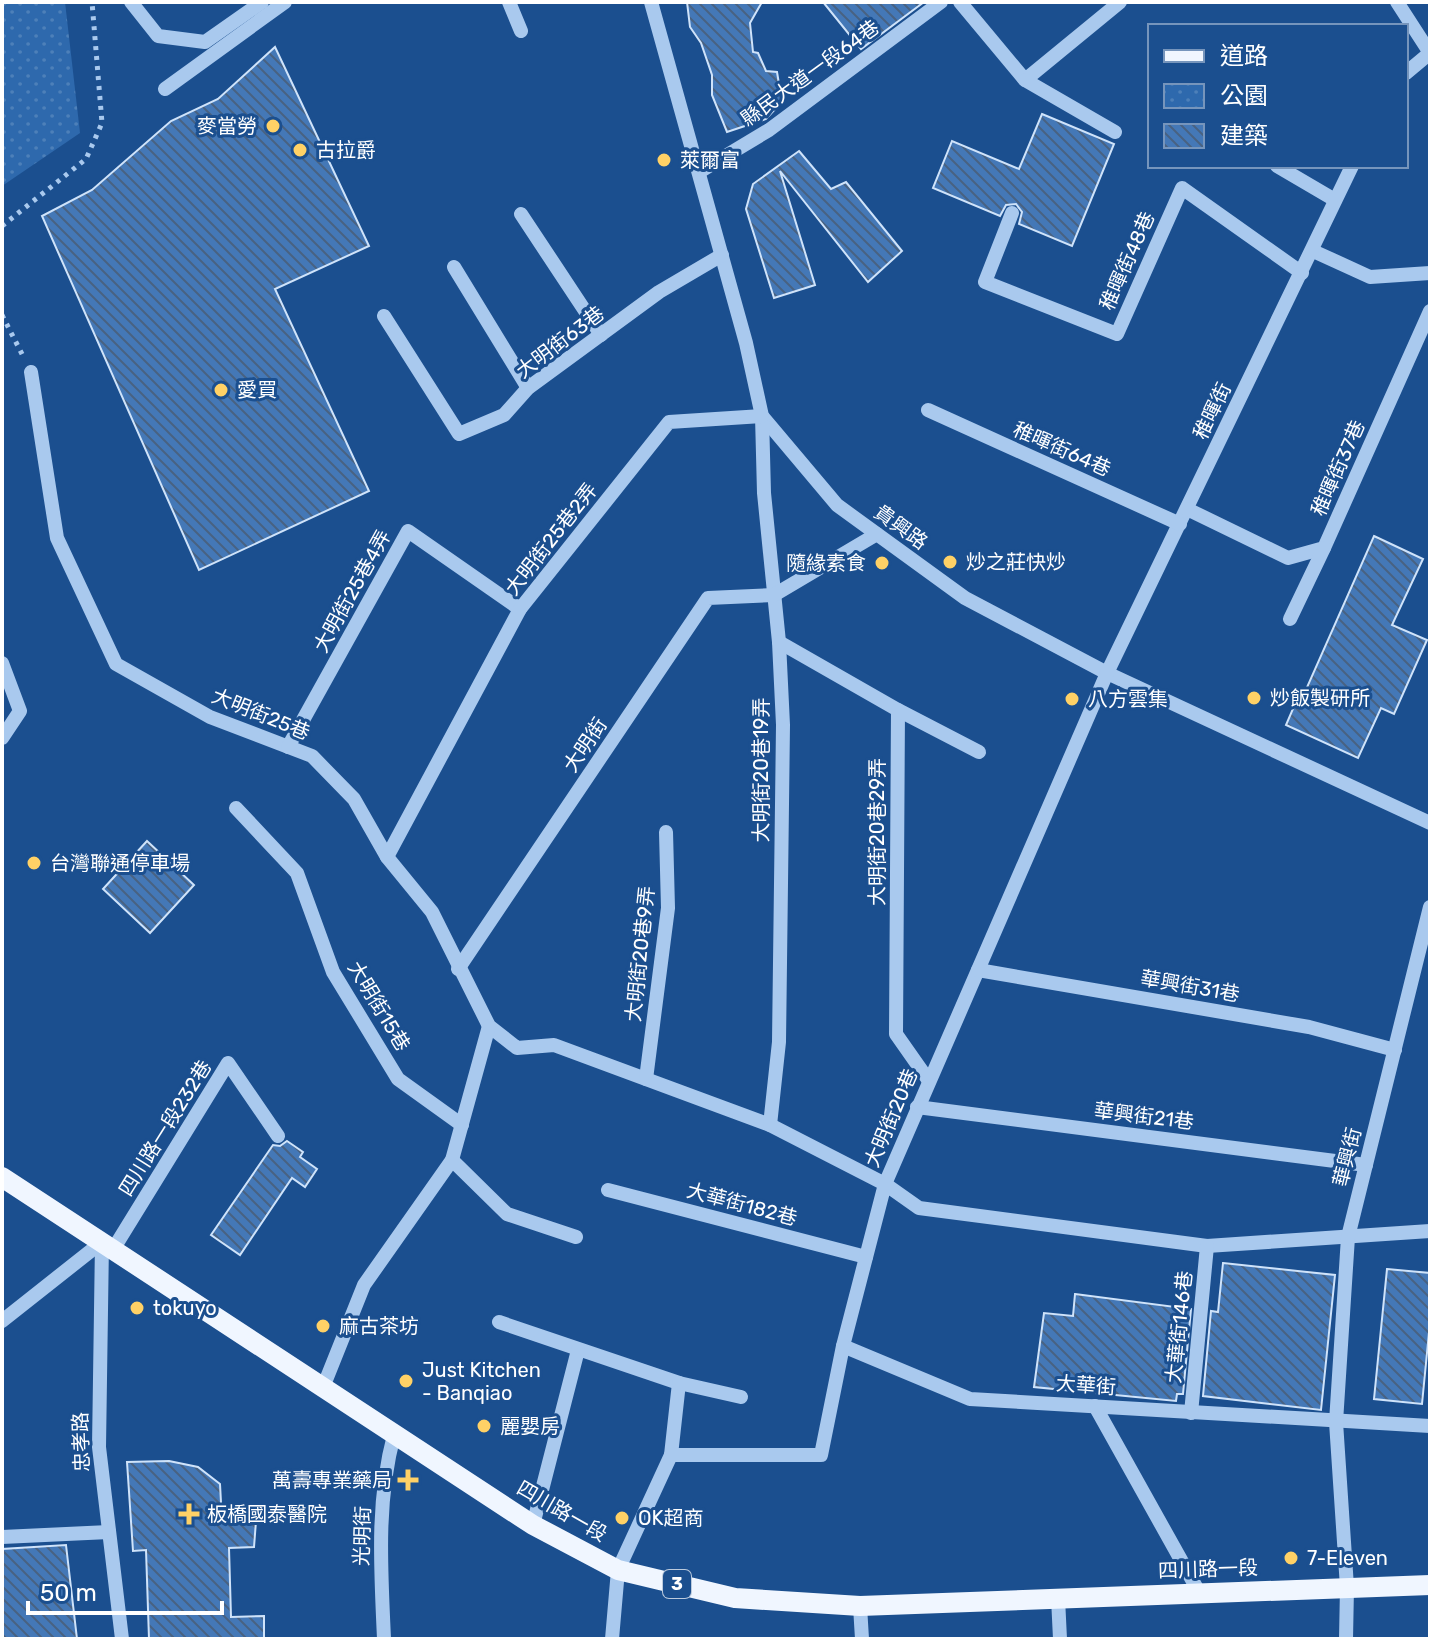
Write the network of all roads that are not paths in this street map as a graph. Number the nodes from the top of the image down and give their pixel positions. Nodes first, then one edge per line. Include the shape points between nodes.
1 (131, 2) edge
2 (262, 2) edge
3 (285, 2) edge
4 (509, 2) edge
5 (941, 2) edge
6 (960, 2) edge
7 (1120, 2) edge
8 (1397, 2) edge
9 (653, 3) edge
10 (521, 31) dead end
11 (1430, 53) edge
12 (1408, 71) edge
13 (1025, 80) junction
14 (165, 89) dead end
15 (1115, 132) dead end
16 (1280, 168) edge
17 (1351, 168) edge
18 (699, 172) junction
19 (1335, 200) junction
20 (1012, 213) dead end
21 (521, 214) dead end
22 (1313, 251) junction
23 (722, 255) junction
24 (454, 267) dead end
25 (1302, 273) junction
26 (1430, 273) edge
27 (1430, 311) edge
28 (384, 316) dead end
29 (601, 335) junction
30 (31, 372) road end
31 (528, 388) junction
32 (928, 410) dead end
33 (762, 416) junction
34 (1187, 509) junction
35 (1180, 524) junction
36 (877, 534) junction
37 (1324, 548) junction
38 (774, 595) junction
39 (520, 609) junction
40 (1290, 619) dead end
41 (779, 642) junction
42 (2, 663) edge
43 (1107, 673) junction
44 (898, 710) junction
45 (2, 738) edge
46 (288, 747) junction
47 (979, 752) dead end
48 (236, 808) dead end
49 (1430, 823) edge
50 (666, 832) dead end
51 (387, 857) junction
52 (1430, 907) edge
53 (458, 969) junction
54 (978, 970) junction
55 (489, 1026) junction
56 (1395, 1050) junction
57 (646, 1079) junction
58 (929, 1081) junction
59 (917, 1107) junction
60 (462, 1125) junction
61 (770, 1125) junction
62 (278, 1136) dead end
63 (452, 1160) junction
64 (1366, 1165) junction
65 (2, 1177) edge
66 (885, 1184) junction
67 (608, 1190) dead end
68 (1430, 1231) edge
69 (576, 1237) dead end
70 (1348, 1237) junction
71 (108, 1245) junction
72 (1207, 1246) junction
73 (866, 1257) junction
74 (2, 1321) edge
75 (499, 1322) dead end
76 (843, 1346) junction
77 (578, 1350) junction
78 (679, 1383) junction
79 (324, 1385) junction
80 (741, 1397) dead end
81 (1095, 1406) junction
82 (1191, 1413) junction
83 (1336, 1422) junction
84 (1430, 1426) edge
85 (394, 1435) junction
86 (671, 1455) junction
87 (533, 1525) junction
88 (109, 1532) junction
89 (2, 1537) edge
90 (618, 1570) junction
91 (1430, 1585) edge
92 (1347, 1587) junction
93 (1200, 1594) junction
94 (1058, 1598) junction
95 (860, 1606) junction
96 (122, 1639) edge
97 (384, 1639) edge
98 (612, 1639) edge
99 (862, 1639) edge
100 (1060, 1639) edge
101 (1346, 1639) edge

1 - 2 street via 158,36 205,42
3 - 14 street
4 - 10 street
5 - 18 street, 縣民大道一段64巷 via 769,130
6 - 13 street
7 - 13 street
8 - 11 street
9 - 18 street, 貴興路
11 - 12 street
13 - 15 street
16 - 19 street
17 - 19 street, 稚暉街
18 - 23 street, 貴興路
19 - 22 street, 稚暉街
20 - 25 street, 稚暉街48巷 via 985,282 1117,334 1182,188
21 - 29 street
22 - 25 street, 稚暉街
22 - 26 street via 1370,277
23 - 29 street, 大明街63巷
23 - 33 street, 貴興路
24 - 31 street
25 - 34 street, 稚暉街
27 - 37 street, 稚暉街37巷
28 - 31 street, 大明街63巷 via 459,434 504,415
29 - 31 street, 大明街63巷
30 - 46 street, 大明街25巷 via 57,538 116,664 210,717
32 - 35 street, 稚暉街64巷
33 - 36 street, 貴興路 via 837,505
33 - 38 street, 大明街20巷19弄
33 - 39 street, 大明街25巷2弄 via 669,422
34 - 35 street, 稚暉街
34 - 37 street, 稚暉街37巷 via 1288,558
35 - 43 street, 稚暉街
36 - 38 street
36 - 43 street, 貴興路 via 965,598
37 - 40 street
38 - 41 street, 大明街20巷19弄
38 - 53 street, 大明街 via 708,598
39 - 46 street, 大明街25巷4弄 via 408,531
39 - 51 street, 大明街25巷2弄
41 - 44 street
41 - 61 street, 大明街20巷19弄 via 779,1042
42 - 45 street via 20,711
43 - 49 street, 貴興路
43 - 54 street, 大明街20巷
44 - 47 street
44 - 58 street, 大明街20巷29弄 via 896,1034
46 - 51 street, 大明街25巷 via 312,756 354,799
48 - 60 street, 大明街15巷 via 297,873 333,972 398,1079
50 - 57 street, 大明街20巷9弄 via 668,908
51 - 53 street, 大明街25巷 via 432,912
52 - 56 street, 華興街
53 - 55 street, 大明街25巷
54 - 56 street, 華興街31巷 via 1309,1027
54 - 58 street, 大明街20巷
55 - 57 street, 大明街20巷 via 517,1048 554,1045
55 - 60 street
56 - 64 street, 華興街
57 - 61 street, 大明街20巷
58 - 59 street, 大明街20巷
59 - 64 street, 華興街21巷
59 - 66 street, 大明街20巷
60 - 63 street
61 - 66 street, 大明街20巷
62 - 71 street, 四川路一段232巷 via 228,1063
63 - 69 street via 507,1214
63 - 79 street via 364,1285
64 - 70 street, 華興街
65 - 71 main road, 四川路一段 / 3
66 - 72 street via 919,1208
66 - 73 street
67 - 73 street, 大華街182巷
68 - 70 street
70 - 72 street
70 - 83 street, 華興街
71 - 74 street
71 - 79 main road, 四川路一段 / 3
71 - 88 street, 忠孝路 via 99,1447
72 - 82 street, 大華街146巷
73 - 76 street
75 - 77 street
76 - 81 street, 大華街 via 970,1399
76 - 86 street via 821,1455
77 - 78 street
77 - 87 street
78 - 80 street
78 - 86 street
79 - 85 main road, 四川路一段 / 3
81 - 82 street, 大華街
81 - 93 street
82 - 83 street, 大華街
83 - 84 street, 大華街
83 - 92 street
85 - 87 main road, 四川路一段 / 3
85 - 97 street, 光明街 via 385,1467 379,1550
86 - 90 street
87 - 90 main road, 四川路一段 / 3
88 - 89 street
88 - 96 street, 忠孝路
90 - 95 main road, 四川路一段 / 3 via 735,1598
90 - 98 street
91 - 92 main road, 四川路一段 / 3
92 - 93 main road, 四川路一段 / 3
92 - 101 street
93 - 94 main road, 四川路一段 / 3
94 - 95 main road, 四川路一段 / 3
94 - 100 street
95 - 99 street

